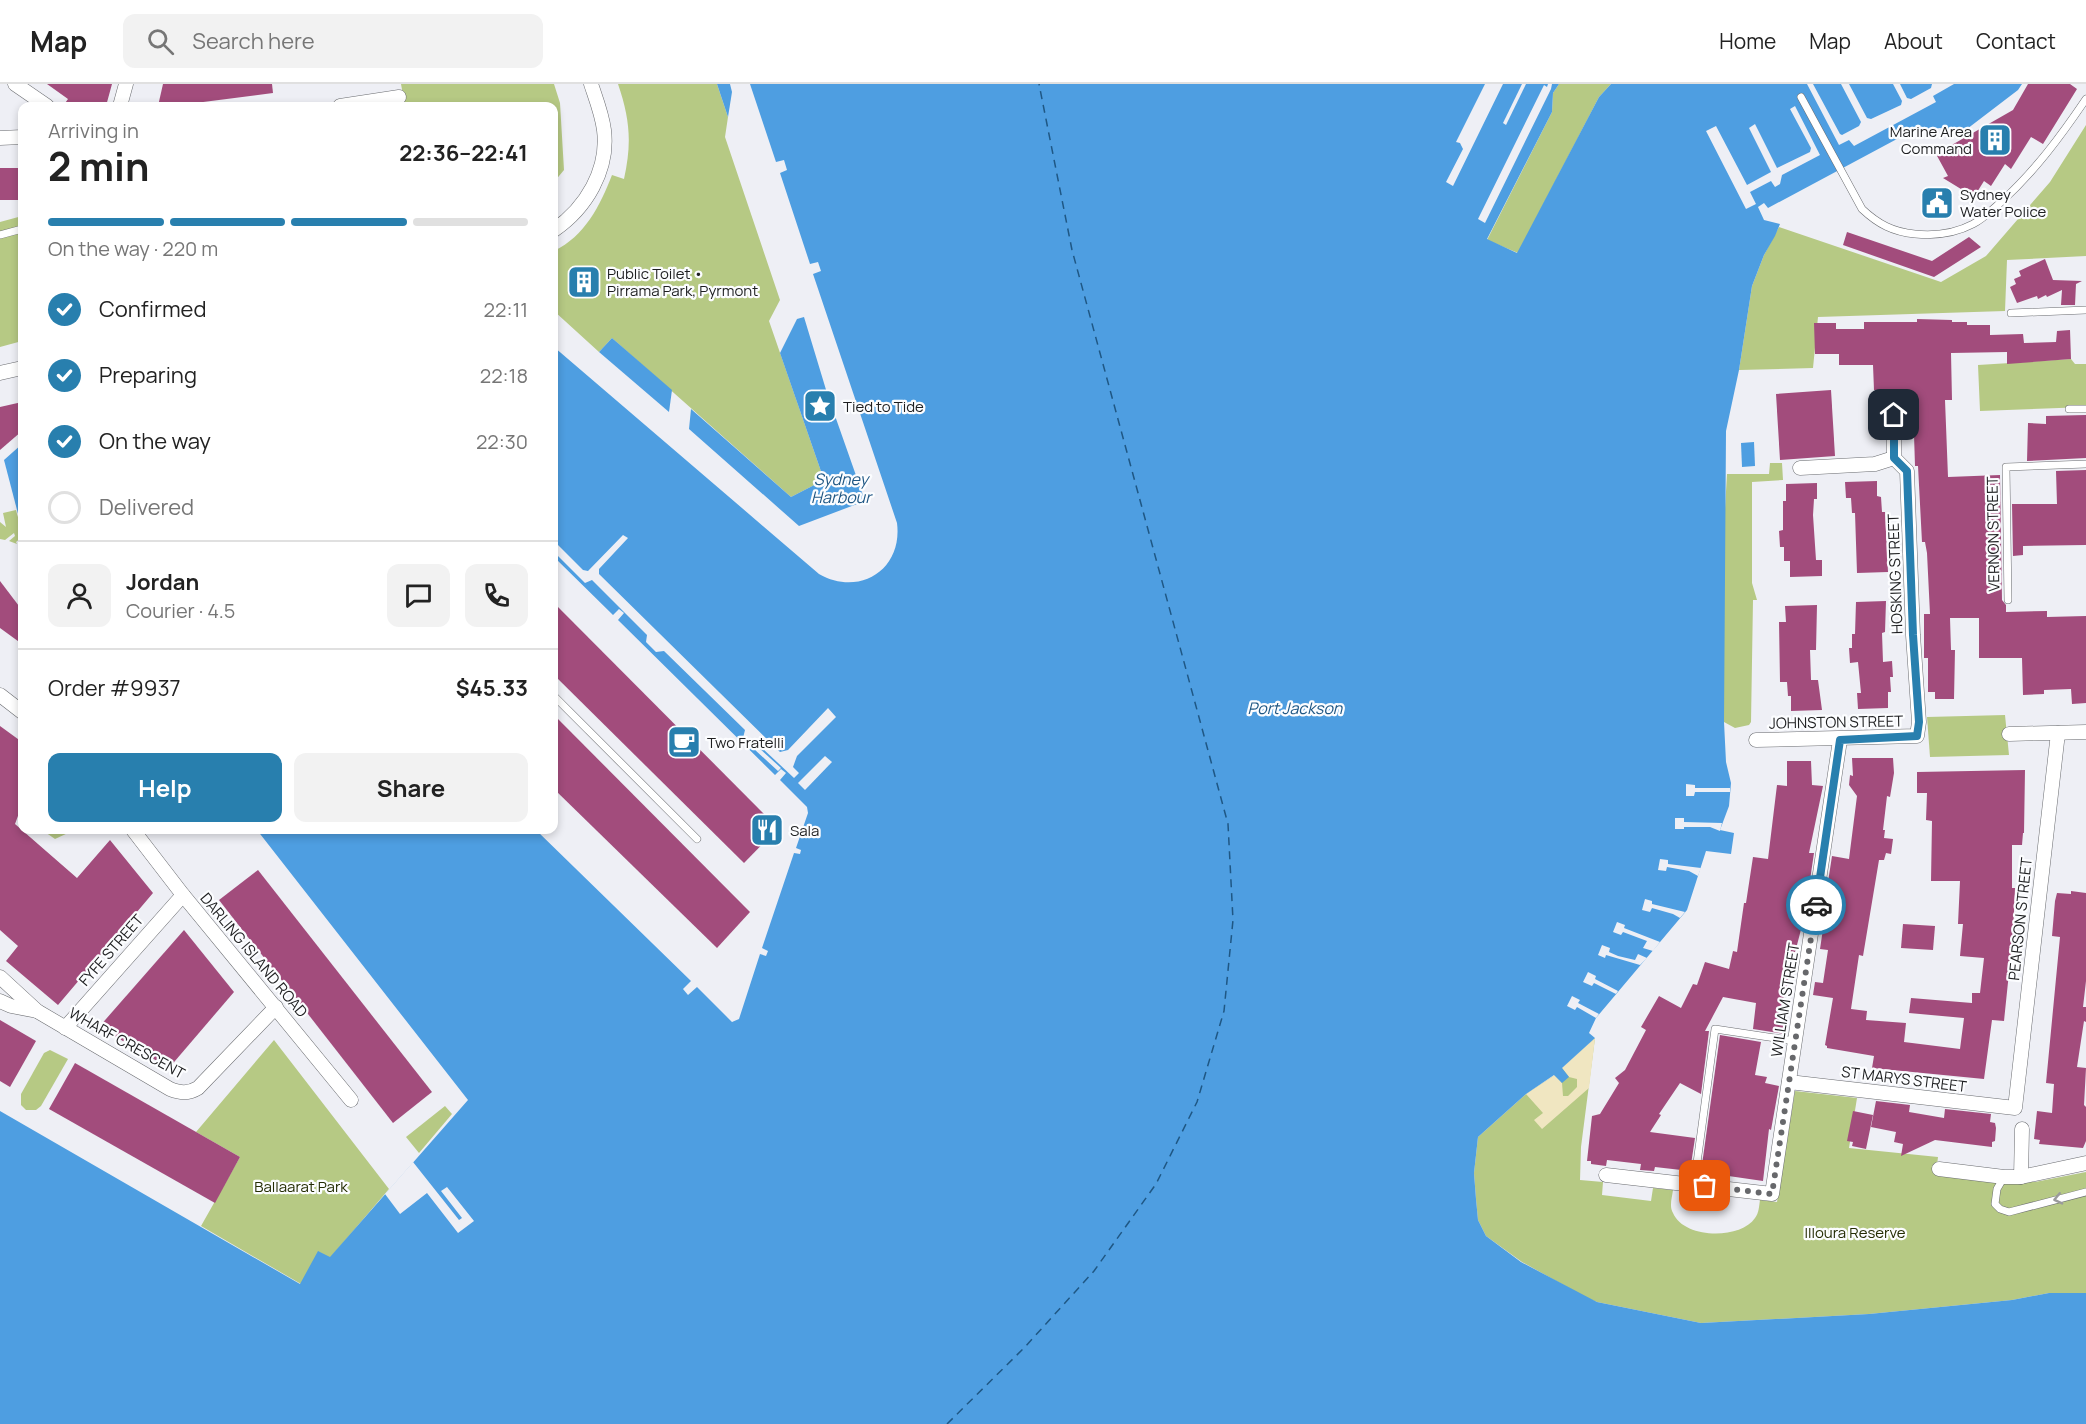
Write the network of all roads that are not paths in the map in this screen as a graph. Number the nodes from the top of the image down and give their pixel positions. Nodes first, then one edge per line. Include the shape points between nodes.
1 (15, 84) edge
2 (126, 84) edge
3 (591, 84) edge
4 (1801, 96) dead end
5 (399, 98) dead end
6 (2086, 99) edge
7 (41, 102) edge
8 (121, 102) edge
9 (370, 102) edge
10 (18, 137) edge
11 (0, 138) edge
12 (558, 226) edge
13 (18, 230) edge
14 (0, 235) edge
15 (2086, 310) edge
16 (2011, 313) dead end
17 (18, 369) edge
18 (0, 373) edge
19 (2069, 409) dead end
20 (2086, 409) edge
21 (1894, 415) dead end
22 (1894, 458) junction
23 (2086, 464) edge
24 (1800, 468) dead end
25 (2008, 600) dead end
26 (0, 695) edge
27 (558, 700) edge
28 (18, 709) edge
29 (2086, 732) edge
30 (2058, 733) junction
31 (2008, 734) dead end
32 (1917, 736) joint
33 (1756, 740) dead end
34 (1840, 740) junction
35 (136, 834) edge
36 (697, 839) dead end
37 (183, 895) junction
38 (0, 976) edge
39 (0, 1001) edge
40 (276, 1006) junction
41 (37, 1011) junction
42 (65, 1028) junction
43 (1795, 1041) junction
44 (1789, 1082) junction
45 (351, 1100) dead end
46 (2015, 1108) joint
47 (2022, 1129) dead end
48 (2086, 1164) edge
49 (1939, 1169) dead end
50 (1606, 1175) dead end
51 (2004, 1177) junction
52 (2021, 1177) junction
53 (1694, 1185) junction
54 (2086, 1192) edge

1 - 7 street
2 - 8 street
3 - 12 street via 604,130 600,169 582,205
4 - 6 lane via 1862,209 1889,229 1930,236 1973,224 1993,209 2042,160
5 - 9 street
10 - 11 street
13 - 14 lane
15 - 16 lane
17 - 18 street
19 - 20 lane
21 - 22 street, HOSKING STREET
22 - 24 street via 1875,464
22 - 32 street, HOSKING STREET via 1907,471
23 - 25 lane, VERNON STREET via 2006,467
26 - 28 street
27 - 36 lane
29 - 30 street
30 - 31 street
30 - 46 street, PEARSON STREET
32 - 34 street, JOHNSTON STREET
33 - 34 street, JOHNSTON STREET
34 - 43 street, WILLIAM STREET
35 - 37 street, DARLING ISLAND ROAD
37 - 40 street, DARLING ISLAND ROAD
37 - 42 street, FYFE STREET
38 - 41 street, WHARF CRESCENT
39 - 41 street, WHARF CRESCENT
40 - 42 street, WHARF CRESCENT via 198,1088 184,1093 170,1089
40 - 45 street, DARLING ISLAND ROAD
41 - 42 street, WHARF CRESCENT
43 - 44 street, WILLIAM STREET
43 - 53 lane via 1715,1029
44 - 46 street, ST MARYS STREET
44 - 53 street, WILLIAM STREET via 1772,1194
47 - 52 street
48 - 52 street
49 - 51 street
50 - 53 street
51 - 52 street
54 -> 51 lane via 2009,1212 1995,1204

